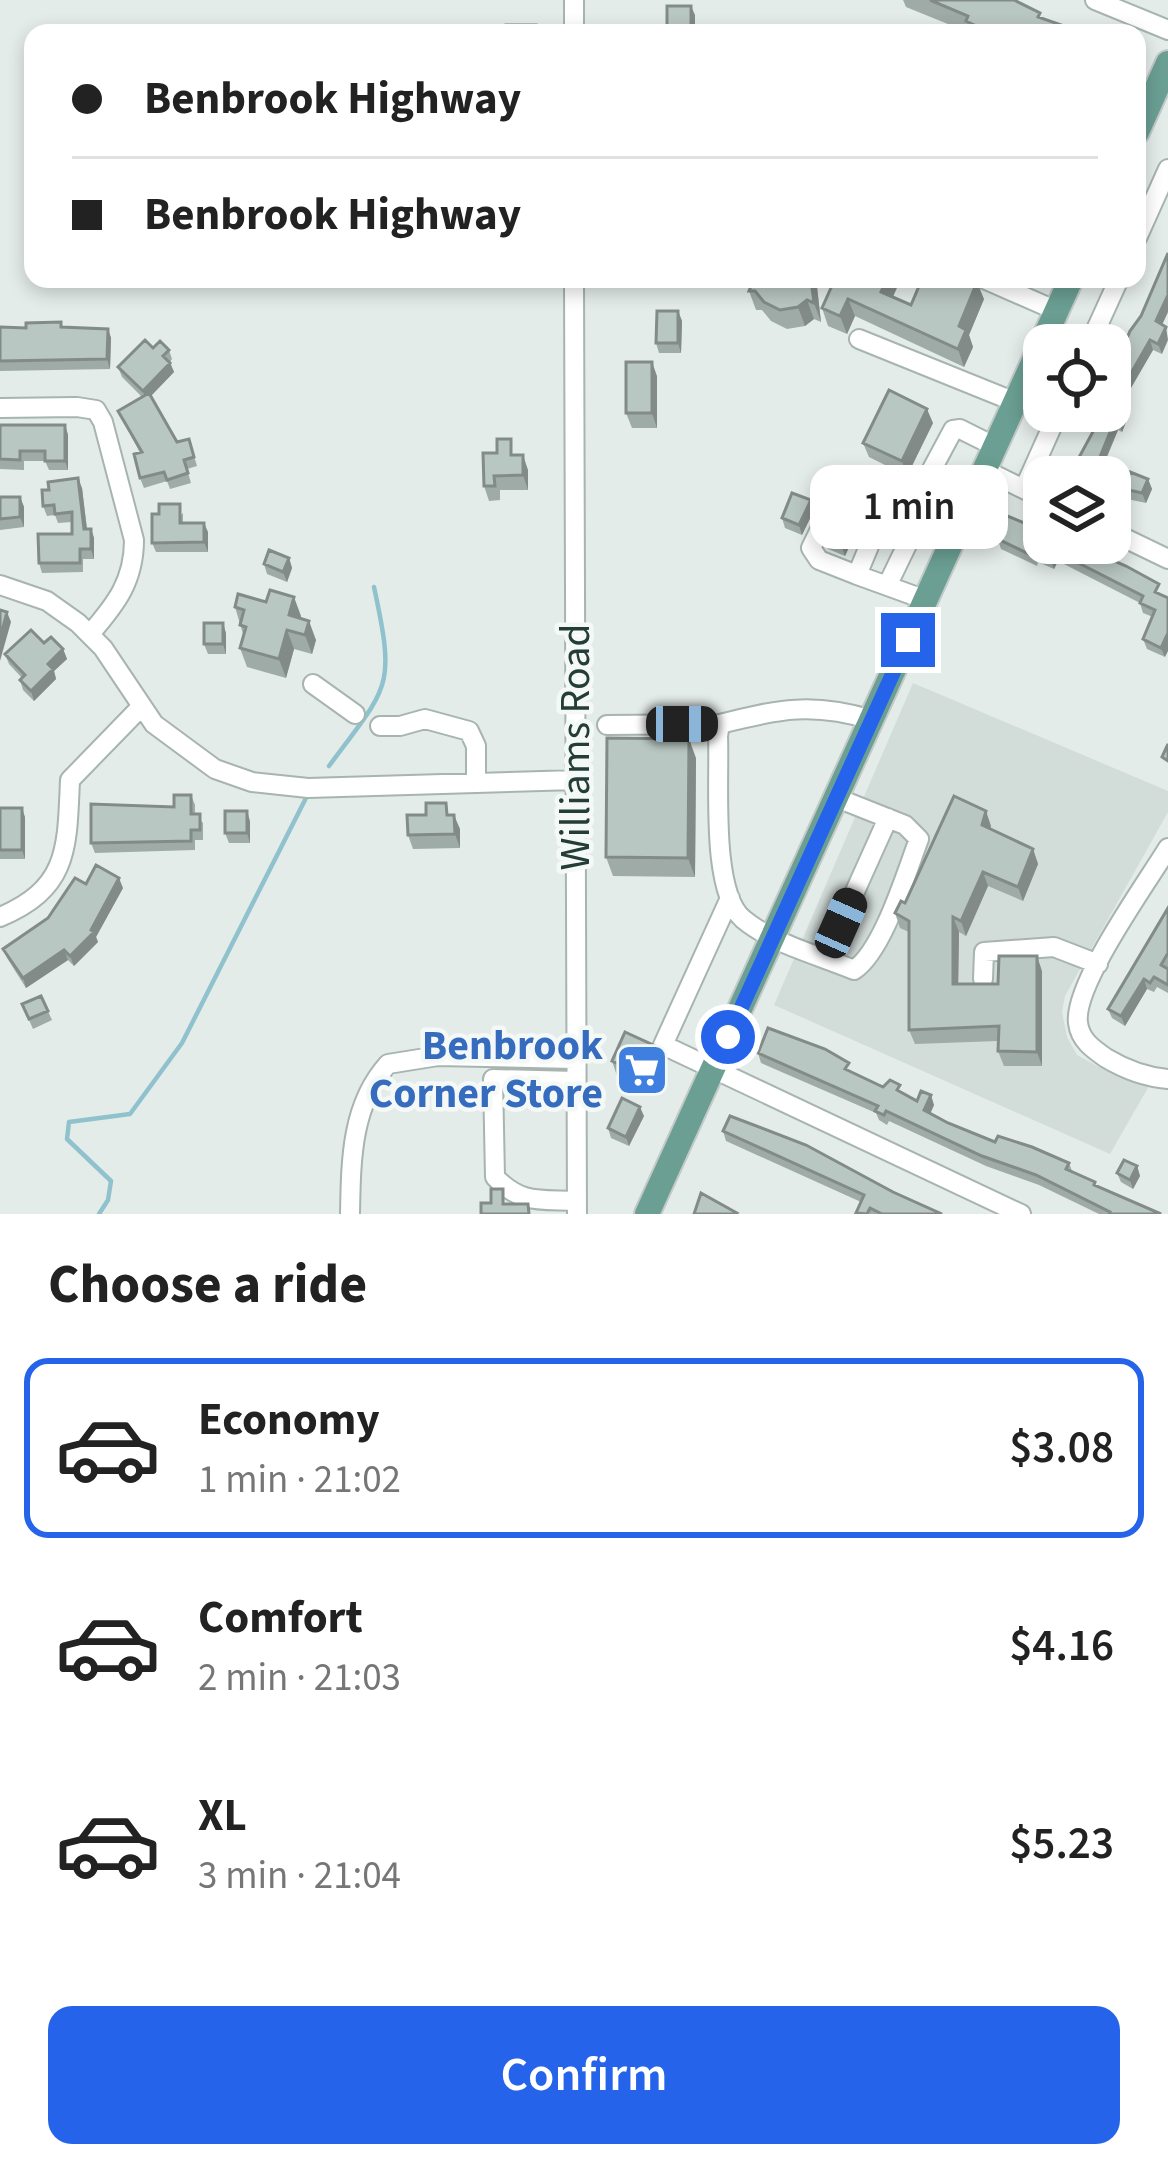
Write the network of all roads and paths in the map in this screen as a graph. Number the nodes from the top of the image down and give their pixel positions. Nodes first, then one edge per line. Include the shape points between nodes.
1 (1095, 0) edge
2 (1122, 5) edge
3 (1168, 30) edge
4 (1168, 63) edge
5 (1146, 112) edge
6 (1168, 169) edge
7 (1146, 218) edge
8 (574, 288) edge
9 (1005, 288) edge
10 (1067, 288) edge
11 (1115, 288) edge
12 (1057, 311) junction
13 (1099, 324) edge
14 (859, 339) dead end
15 (1015, 403) junction
16 (0, 408) edge
17 (990, 458) junction
18 (1023, 488) edge
19 (971, 500) junction
20 (887, 503) junction
21 (918, 522) junction
22 (954, 538) junction
23 (1131, 542) edge
24 (1168, 560) edge
25 (856, 575) junction
26 (888, 584) junction
27 (0, 585) edge
28 (926, 600) junction
29 (89, 634) junction
30 (313, 684) dead end
31 (140, 708) junction
32 (355, 714) dead end
33 (872, 720) junction
34 (720, 724) junction
35 (380, 725) dead end
36 (607, 725) dead end
37 (576, 780) junction
38 (476, 781) junction
39 (837, 798) junction
40 (888, 818) junction
41 (1168, 848) edge
42 (730, 898) junction
43 (0, 917) edge
44 (776, 938) junction
45 (825, 958) junction
46 (1098, 964) junction
47 (982, 979) edge
48 (575, 1059) junction
49 (712, 1070) junction
50 (1168, 1079) edge
51 (576, 1082) junction
52 (577, 1208) edge
53 (350, 1214) edge
54 (647, 1214) edge
55 (1021, 1214) edge

1 - 2 street
2 - 3 street
4 - 5 main road
6 - 7 street
8 - 37 street, Williams Road
9 - 12 street
10 - 12 main road
11 - 13 street
12 - 15 main road
14 - 15 street
15 - 17 main road
16 - 29 street via 77,406 96,410 103,422 134,559 129,584
17 - 18 street
17 - 19 main road
17 - 19 street via 953,430 931,470 934,484
19 - 22 main road
20 - 21 street
20 - 25 street
20 - 25 street via 843,482 811,548 819,560
21 - 22 street
21 - 26 street
22 - 28 main road
23 - 24 street
25 - 26 street
26 - 28 street
27 - 29 street via 47,601
28 - 33 main road
29 - 31 street
30 - 32 street
31 - 38 street via 214,769 267,786
31 - 43 street via 70,780 57,875 31,904
33 - 34 street via 835,709 778,710
33 - 39 main road
34 - 36 street
34 - 42 street
35 - 38 street via 425,719 469,731
37 - 38 street
37 - 48 street, Williams Road
39 - 40 street
39 - 44 main road
40 - 45 street
40 - 45 street via 919,839 894,902 860,967
41 - 46 street
42 - 44 street via 739,916
42 - 49 street via 662,1045
44 - 45 street
44 - 49 main road
46 - 47 street via 1054,947 984,952
46 - 50 street via 1077,1018 1088,1046 1131,1072
48 - 51 street, Williams Road
48 - 53 street via 438,1056 388,1064 364,1098 350,1159
49 - 54 main road
49 - 55 street
51 - 52 street, Williams Road
51 - 52 street via 494,1079 495,1177 511,1194

